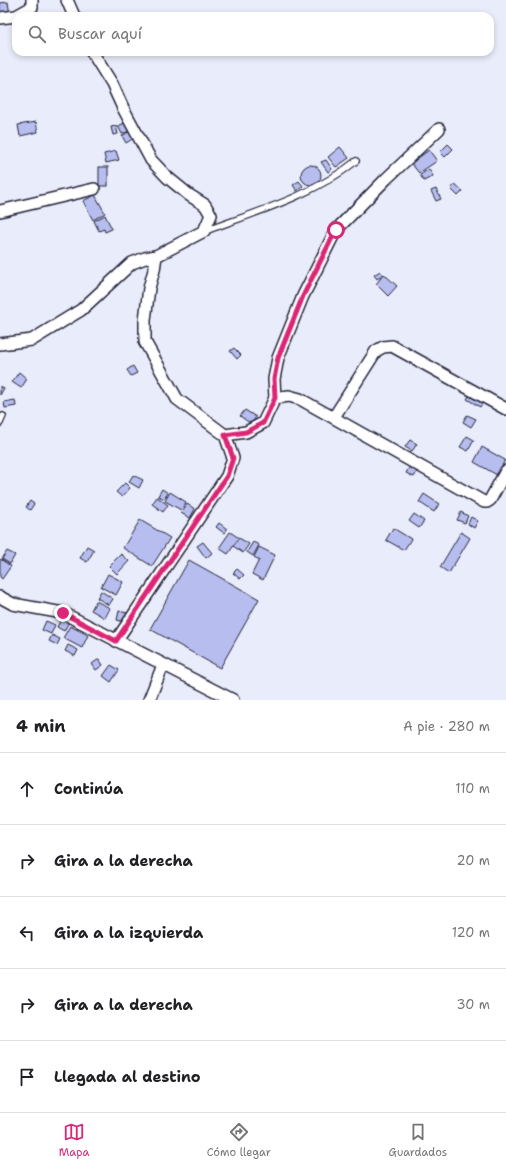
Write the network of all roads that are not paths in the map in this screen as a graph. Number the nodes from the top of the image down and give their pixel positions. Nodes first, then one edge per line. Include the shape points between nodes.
1 (32, 0) edge
2 (67, 0) edge
3 (23, 12) edge
4 (72, 12) edge
5 (12, 16) edge
6 (0, 18) edge
7 (94, 56) edge
8 (439, 129) dead end
9 (356, 161) dead end
10 (94, 189) dead end
11 (0, 211) edge
12 (204, 231) junction
13 (156, 256) junction
14 (0, 344) edge
15 (275, 398) junction
16 (506, 409) edge
17 (3, 416) dead end
18 (334, 417) junction
19 (0, 423) edge
20 (225, 435) junction
21 (506, 472) edge
22 (0, 597) edge
23 (116, 641) junction
24 (163, 665) junction
25 (149, 700) edge
26 (233, 700) edge

1 - 3 street via 32,7
2 - 4 street
5 - 6 street
7 - 12 street via 112,84 151,160 188,195 205,205 211,215
8 - 15 street via 336,230 303,296 278,358 274,379
9 - 12 lane via 319,186 274,206
10 - 11 street
12 - 13 street
13 - 14 street via 132,263 81,310 32,340
13 - 20 street via 147,308 145,342 177,399
15 - 18 street via 289,396 300,399
15 - 20 street via 263,423 246,432
16 - 18 street via 392,346 376,351
17 - 19 lane
18 - 21 street via 484,502 490,500
20 - 23 street via 233,458 227,476
22 - 23 street via 13,604 63,613
23 - 24 street
24 - 25 street
24 - 26 street

